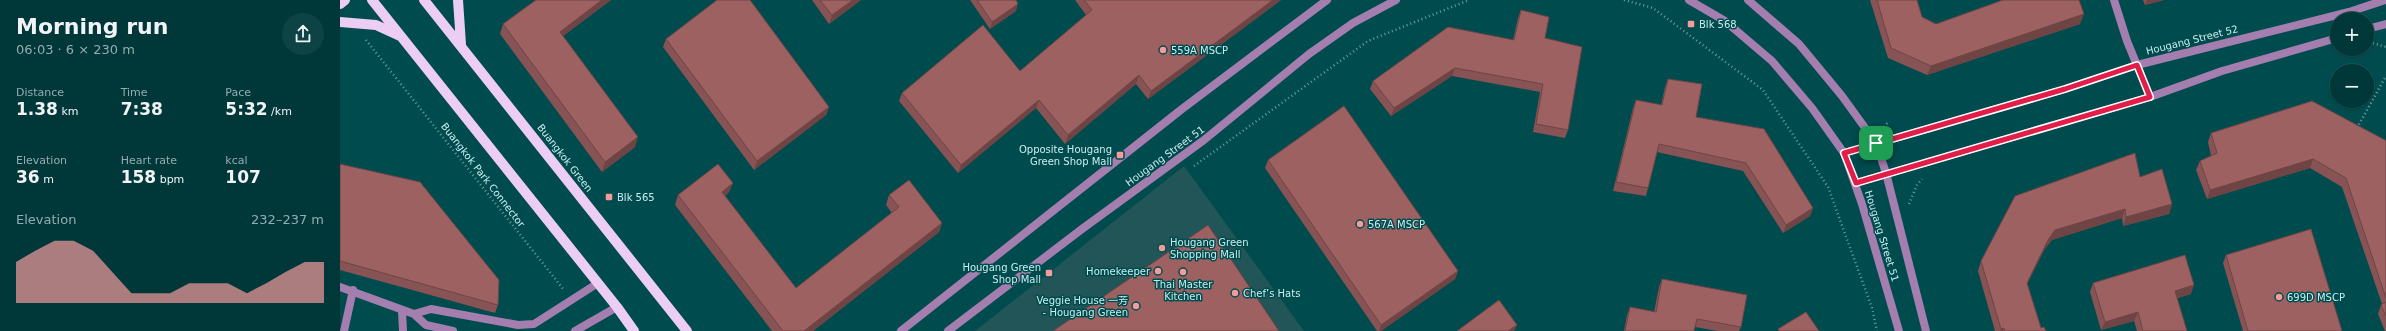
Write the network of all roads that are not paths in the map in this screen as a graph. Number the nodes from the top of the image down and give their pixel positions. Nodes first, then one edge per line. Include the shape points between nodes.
1 (345, 0) edge
2 (372, 0) edge
3 (424, 0) edge
4 (458, 0) edge
5 (1327, 0) edge
6 (1396, 0) edge
7 (1689, 0) edge
8 (1748, 0) edge
9 (2114, 0) edge
10 (2385, 0) edge
11 (340, 4) edge
12 (340, 22) edge
13 (2386, 24) edge
14 (2374, 27) edge
15 (402, 37) junction
16 (2330, 40) edge
17 (461, 44) junction
18 (2137, 65) junction
19 (2150, 97) junction
20 (1876, 143) junction
21 (1844, 153) junction
22 (1886, 173) junction
23 (1856, 183) junction
24 (598, 283) junction
25 (340, 287) edge
26 (353, 290) junction
27 (617, 307) junction
28 (402, 311) junction
29 (414, 314) junction
30 (344, 331) edge
31 (403, 331) edge
32 (453, 331) edge
33 (575, 331) edge
34 (634, 331) edge
35 (687, 331) edge
36 (901, 331) edge
37 (948, 331) edge
38 (1899, 331) edge
39 (1926, 331) edge

1 - 11 main road
2 - 15 main road
3 - 17 main road, Buangkok Green
4 - 17 main road
5 - 36 street via 1182,109
6 - 37 street, Hougang Street 51 via 1353,23 1309,54 1204,140
7 - 21 street, Hougang Street 51 via 1726,21 1772,61 1812,108
8 - 20 street, Hougang Street 51 via 1799,44 1842,96
9 - 18 street
10 - 18 street, Hougang Street 52 via 2349,12
12 - 15 main road via 376,26
13 - 14 street
15 - 24 main road
16 - 19 street via 2222,71
17 - 35 main road, Buangkok Green
18 - 19 street
18 - 20 street, Hougang Street 52 via 2065,89
19 - 22 street
20 - 21 street, Hougang Street 52
20 - 22 street, Hougang Street 51
21 - 23 street, Hougang Street 51
22 - 23 street
22 - 39 street, Hougang Street 51
23 - 38 street, Hougang Street 51
24 - 27 main road
24 - 29 street via 534,324 518,324 431,309
25 - 26 street
26 - 28 street
26 - 30 street
27 - 33 street
27 - 34 main road
28 - 29 street
28 - 31 street
29 - 32 street via 426,325

